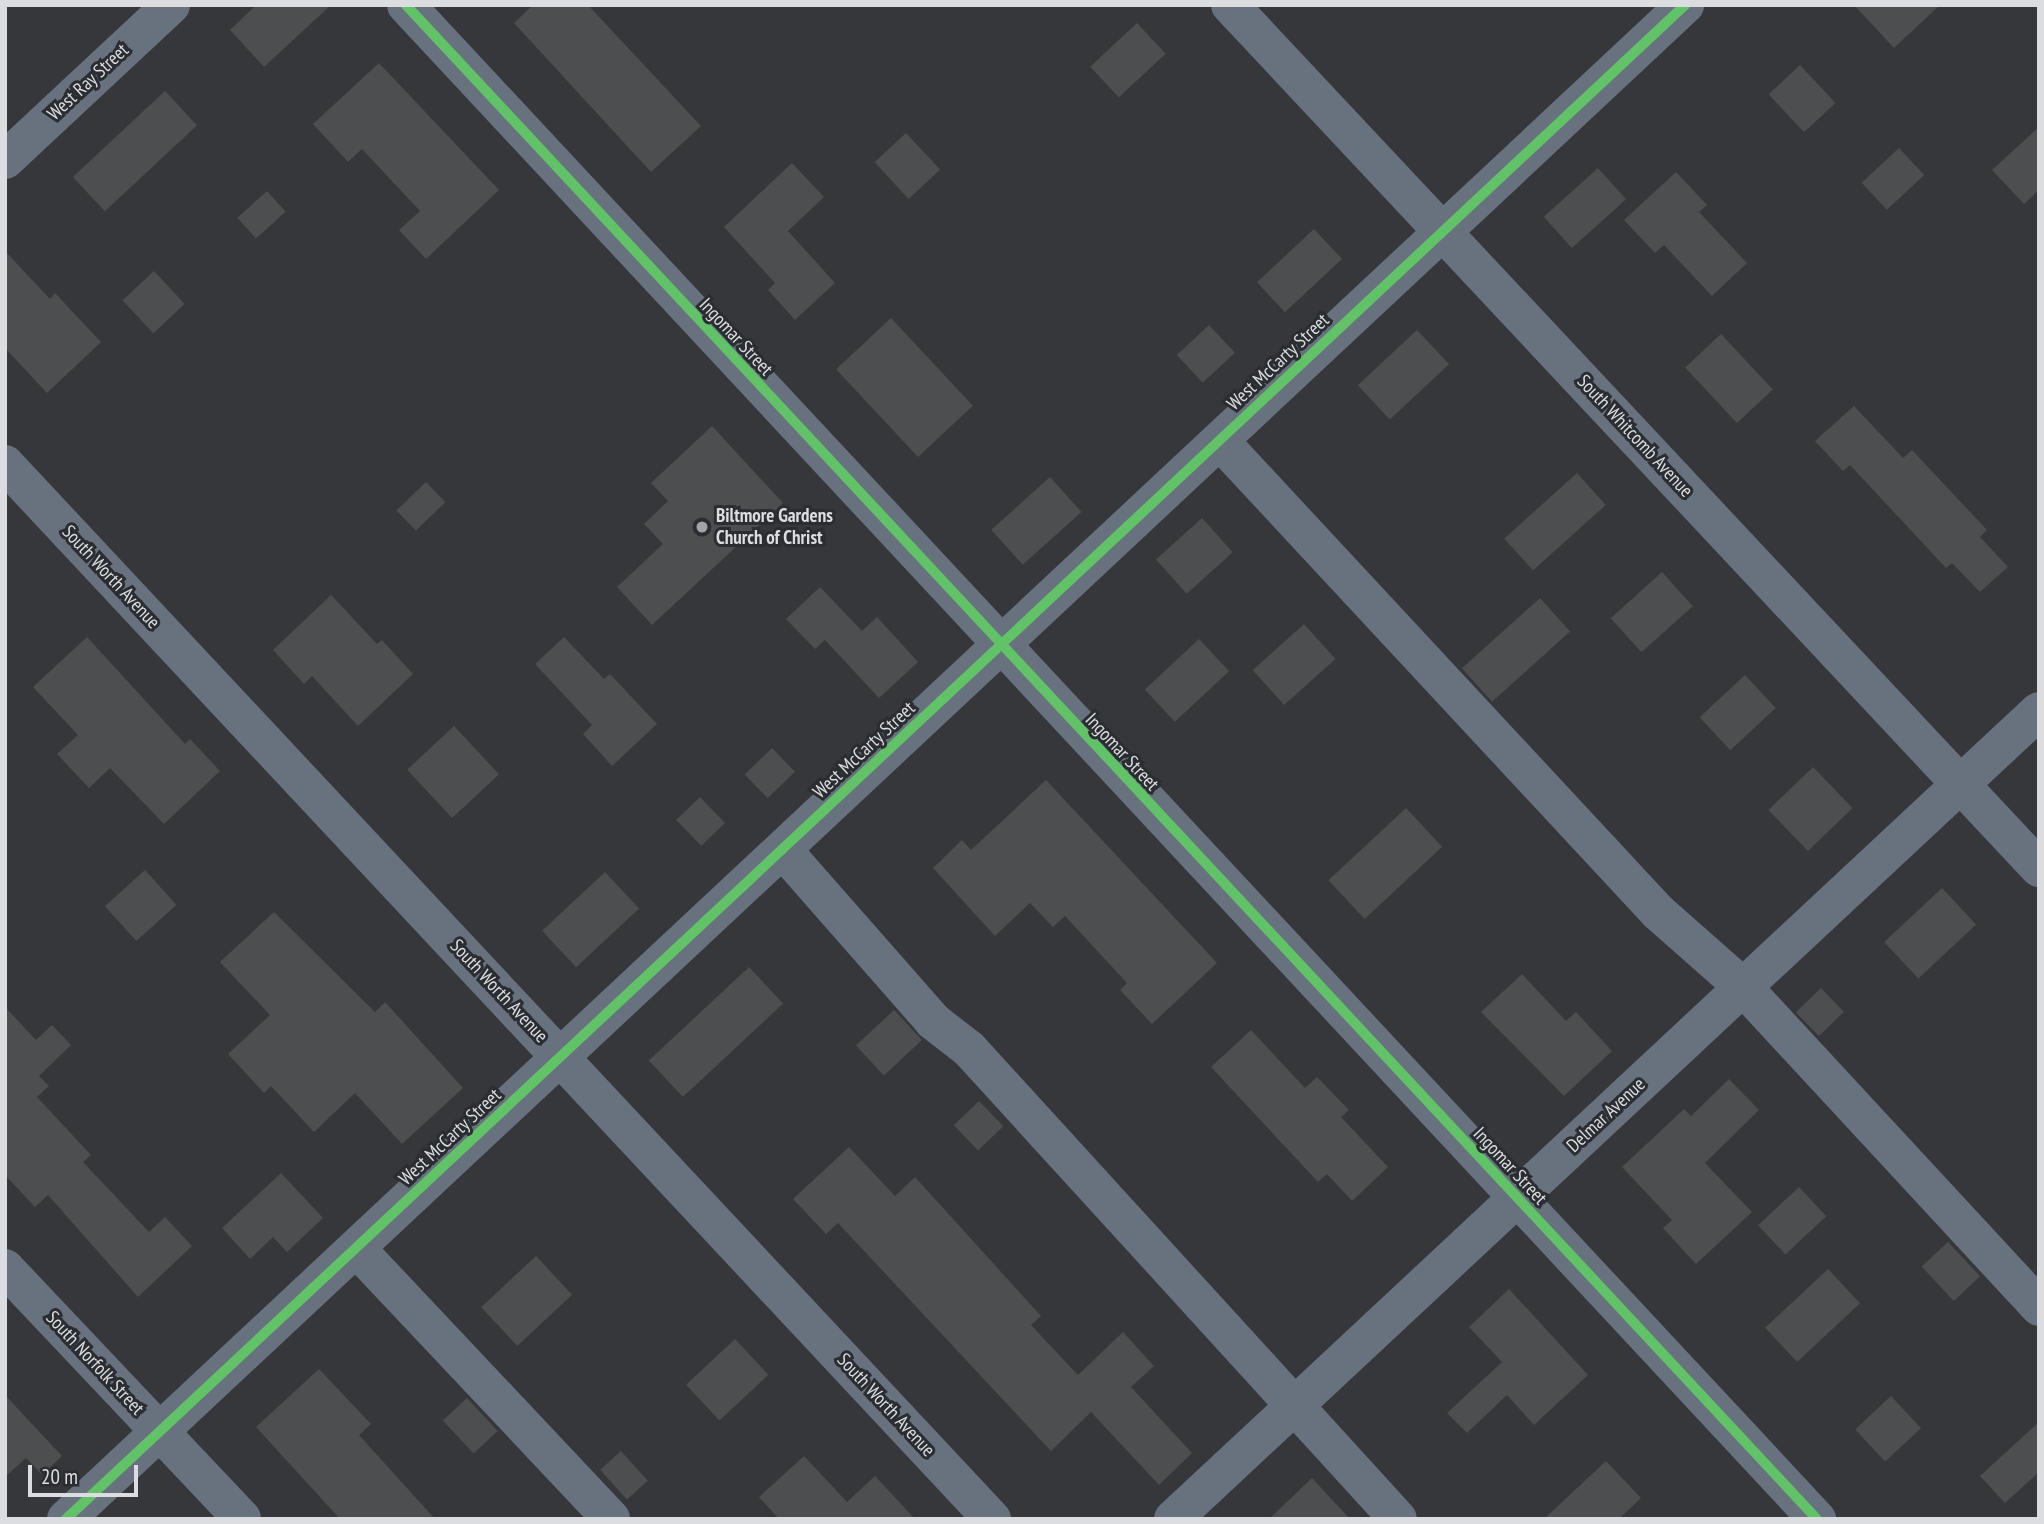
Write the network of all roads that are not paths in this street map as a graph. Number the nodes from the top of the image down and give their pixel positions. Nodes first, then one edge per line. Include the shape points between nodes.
1 (171, 5) edge
2 (406, 5) edge
3 (1230, 5) edge
4 (1685, 5) edge
5 (5, 160) edge
6 (1443, 232) junction
7 (1220, 440) junction
8 (5, 464) edge
9 (1000, 648) junction
10 (2039, 712) edge
11 (1961, 784) junction
12 (783, 850) junction
13 (2039, 868) edge
14 (1742, 987) junction
15 (561, 1058) junction
16 (1516, 1198) junction
17 (356, 1248) junction
18 (5, 1268) edge
19 (2039, 1307) edge
20 (1293, 1406) junction
21 (159, 1430) junction
22 (66, 1519) edge
23 (242, 1519) edge
24 (611, 1519) edge
25 (992, 1519) edge
26 (1173, 1519) edge
27 (1398, 1519) edge
28 (1816, 1519) edge

1 - 5 street, West Ray Street
2 - 9 street, Ingomar Street
3 - 6 street, South Whitcomb Avenue
4 - 6 street, West McCarty Street
6 - 7 street, West McCarty Street
6 - 11 street, South Whitcomb Avenue
7 - 9 street, West McCarty Street
7 - 14 street via 1658,912
8 - 15 street, South Worth Avenue
9 - 12 street, West McCarty Street
9 - 16 street, Ingomar Street
10 - 11 street, Delmar Avenue
11 - 13 street, South Whitcomb Avenue
11 - 14 street, Delmar Avenue
12 - 15 street, West McCarty Street
12 - 20 street via 933,1021 969,1049
14 - 16 street, Delmar Avenue
14 - 19 street
15 - 17 street, West McCarty Street
15 - 25 street, South Worth Avenue
16 - 20 street, Delmar Avenue
16 - 28 street, Ingomar Street
17 - 21 street, West McCarty Street
17 - 24 street
18 - 21 street, South Norfolk Street
20 - 26 street, Delmar Avenue
20 - 27 street
21 - 22 street, West McCarty Street
21 - 23 street, South Norfolk Street

